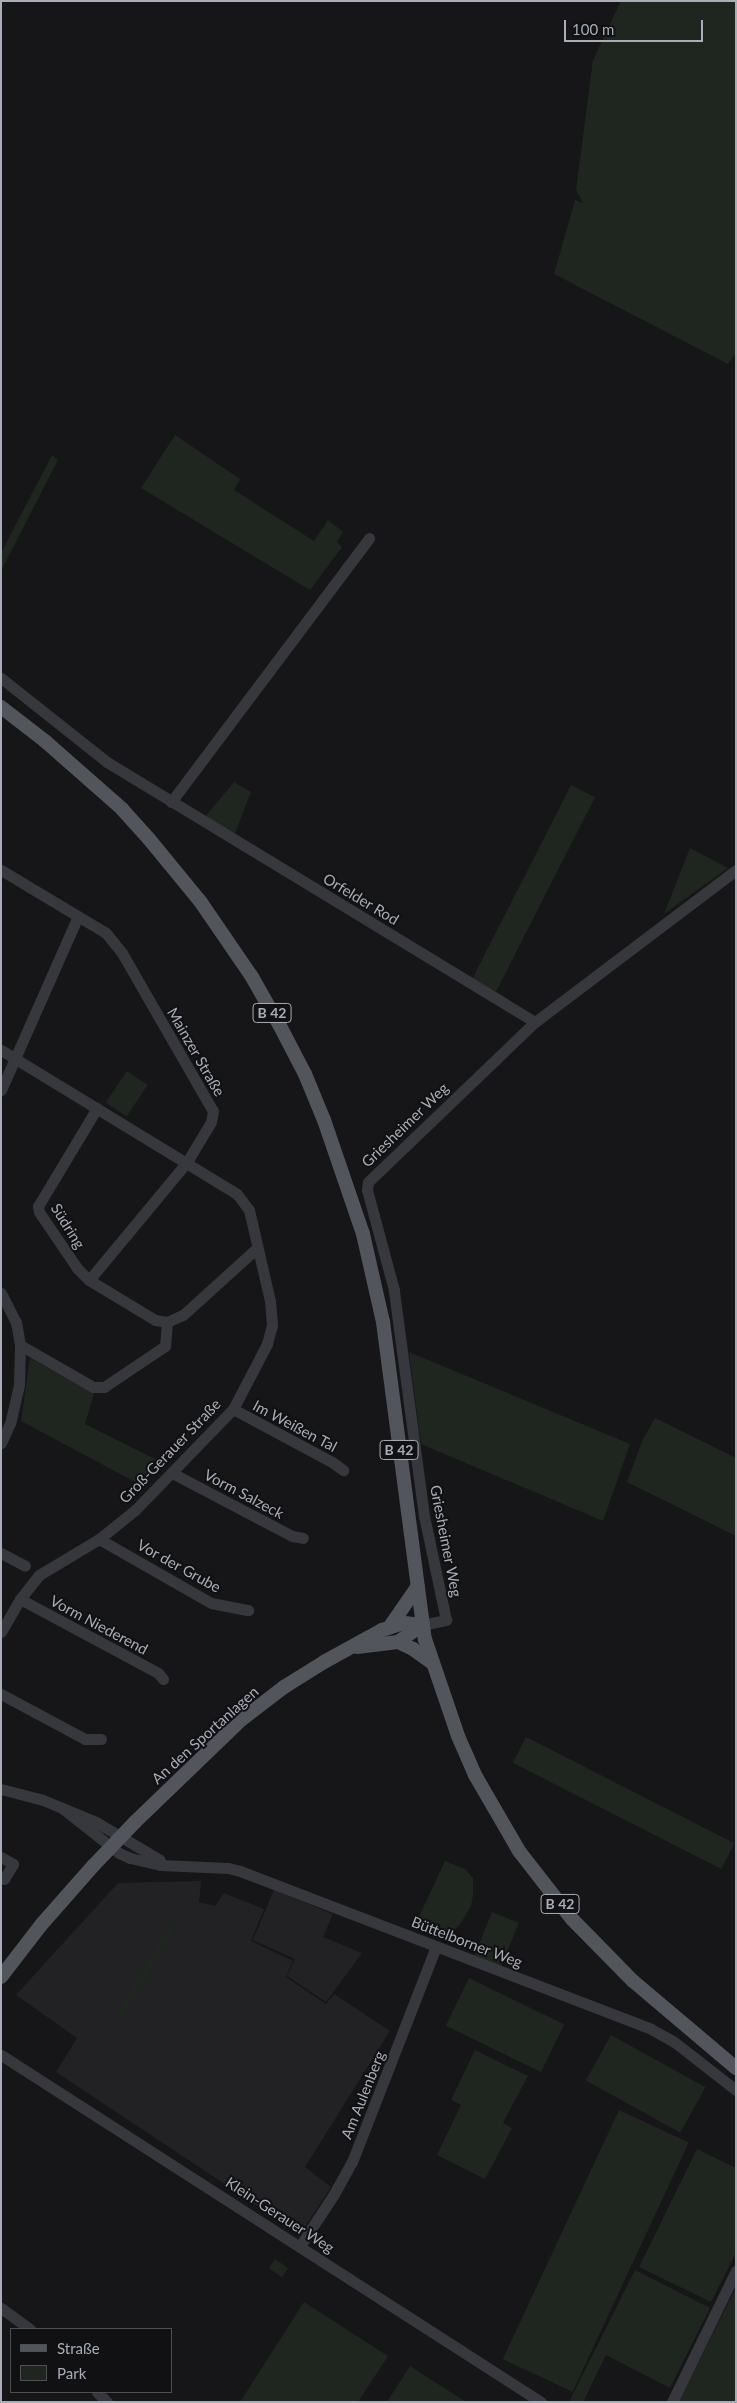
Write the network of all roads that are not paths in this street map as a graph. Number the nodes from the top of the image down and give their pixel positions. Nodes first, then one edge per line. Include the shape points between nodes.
1 (368, 538) dead end
2 (1, 678) edge
3 (1, 707) edge
4 (171, 802) junction
5 (1, 870) edge
6 (736, 870) edge
7 (78, 916) junction
8 (535, 1022) junction
9 (1, 1050) edge
10 (16, 1059) junction
11 (1, 1090) edge
12 (97, 1108) junction
13 (187, 1162) junction
14 (256, 1248) junction
15 (88, 1280) junction
16 (1, 1292) edge
17 (168, 1322) junction
18 (20, 1345) junction
19 (233, 1410) junction
20 (1, 1444) edge
21 (343, 1470) dead end
22 (172, 1473) junction
23 (303, 1538) dead end
24 (98, 1539) junction
25 (1, 1553) edge
26 (25, 1566) dead end
27 (418, 1586) junction
28 (20, 1599) junction
29 (248, 1610) dead end
30 (391, 1625) junction
31 (422, 1625) junction
32 (1, 1632) edge
33 (398, 1642) junction
34 (353, 1648) junction
35 (432, 1663) junction
36 (163, 1679) dead end
37 (1, 1694) edge
38 (101, 1739) dead end
39 (1, 1790) edge
40 (115, 1842) junction
41 (1, 1857) edge
42 (1, 1877) edge
43 (436, 1947) junction
44 (1, 1977) edge
45 (1, 2055) edge
46 (736, 2068) edge
47 (736, 2090) edge
48 (300, 2246) junction
49 (736, 2271) edge
50 (1, 2308) edge
51 (29, 2328) edge
52 (98, 2393) edge
53 (107, 2402) edge
54 (541, 2402) edge
55 (672, 2402) edge

1 - 4 street
2 - 4 street, Orfelder Rod via 107,762
3 - 27 main road, B 42 via 122,809 175,870 206,908 252,977 305,1074 348,1185 376,1284
4 - 8 street, Orfelder Rod
5 - 7 street, Mainzer Straße
6 - 8 street, Griesheimer Weg
7 - 10 street
7 - 13 street, Mainzer Straße via 106,933 122,953 213,1111 211,1122
8 - 31 street, Griesheimer Weg via 368,1182 394,1290 424,1516 446,1620
9 - 10 street, Groß-Gerauer Straße
10 - 11 street
10 - 12 street, Groß-Gerauer Straße
12 - 13 street, Groß-Gerauer Straße
12 - 15 street, Südring via 38,1206 44,1220
13 - 14 street, Groß-Gerauer Straße via 237,1194 249,1210
13 - 15 street, Mainzer Straße
14 - 17 street via 183,1315
14 - 19 street, Groß-Gerauer Straße via 270,1301 272,1325 267,1344
15 - 17 street, Südring via 155,1320
16 - 18 street via 16,1322
17 - 18 street via 165,1346 104,1387 93,1387
18 - 20 street via 18,1385 10,1423
19 - 21 street, Im Weißen Tal
19 - 22 street, Groß-Gerauer Straße
22 - 23 street, Vorm Salzeck via 292,1536
22 - 24 street, Groß-Gerauer Straße via 135,1510
24 - 28 street, Groß-Gerauer Straße via 39,1575
24 - 29 street, Vor der Grube via 211,1603
25 - 26 street
27 - 30 main road
27 - 31 main road, B 42
28 - 32 street, Groß-Gerauer Straße
28 - 36 street, Vorm Niederend via 158,1673
30 - 31 main road
30 - 34 main road
31 - 33 main road
31 - 35 main road, B 42
33 - 34 main road
33 - 35 main road
34 - 40 main road, An den Sportanlagen via 324,1662 241,1720
35 - 46 main road, B 42 via 476,1776 519,1851 544,1886 633,1981
37 - 38 street via 85,1739
39 - 40 street, Büttelborner Weg via 22,1793 96,1822
40 - 43 street, Büttelborner Weg via 171,1865 240,1871
40 - 44 main road, An den Sportanlagen via 41,1925
41 - 42 street via 12,1864 4,1879
43 - 47 street, Büttelborner Weg via 651,2029 673,2041
43 - 48 street, Am Aulenberg via 352,2162
45 - 48 street, Klein-Gerauer Weg
48 - 54 street, Klein-Gerauer Weg
49 - 55 street
50 - 51 street
52 - 53 street

